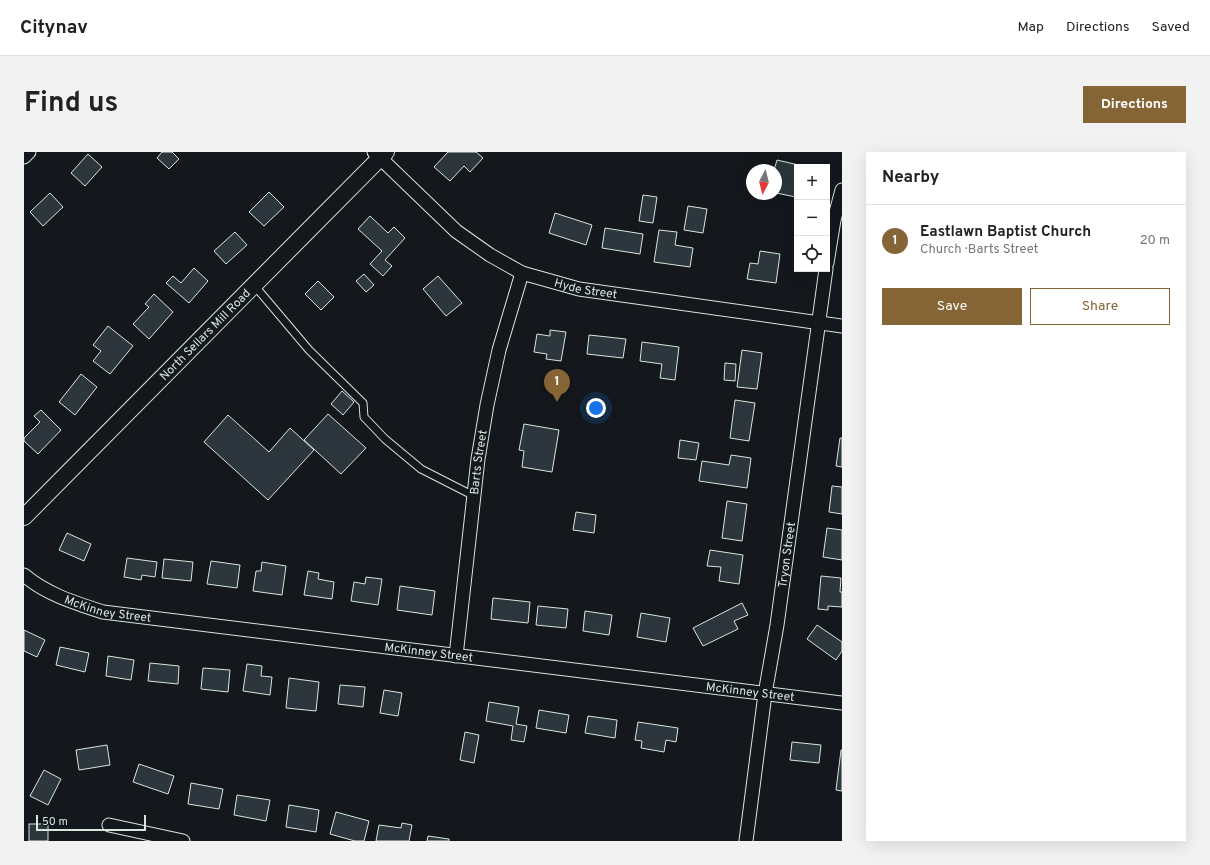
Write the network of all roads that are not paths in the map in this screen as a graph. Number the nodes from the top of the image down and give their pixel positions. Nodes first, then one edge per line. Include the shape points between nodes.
1 (29, 152) edge
2 (380, 154) edge
3 (24, 157) edge
4 (842, 190) edge
5 (830, 245) edge
6 (826, 272) edge
7 (522, 273) junction
8 (254, 285) junction
9 (820, 322) junction
10 (842, 326) edge
11 (474, 496) junction
12 (24, 517) edge
13 (24, 575) edge
14 (456, 656) junction
15 (765, 694) junction
16 (842, 703) edge
17 (109, 825) dead end
18 (183, 841) edge
19 (746, 841) edge

1 - 3 street
2 - 7 street, Hyde Street via 456,231
2 - 8 street, North Sellars Mill Road
4 - 5 street
6 - 9 street, Tryon Street
7 - 9 street, Hyde Street via 579,288
7 - 11 street, Barts Street via 499,350 487,405
8 - 11 lane via 309,350 363,403 364,417 386,439 421,469
8 - 12 street, North Sellars Mill Road
9 - 10 street, Hyde Street
9 - 15 street, Tryon Street
11 - 14 street, Barts Street
13 - 14 street, McKinney Street via 36,585 72,602 103,612
14 - 15 street, McKinney Street
15 - 16 street, McKinney Street
15 - 19 street, Tryon Street
17 - 18 street

